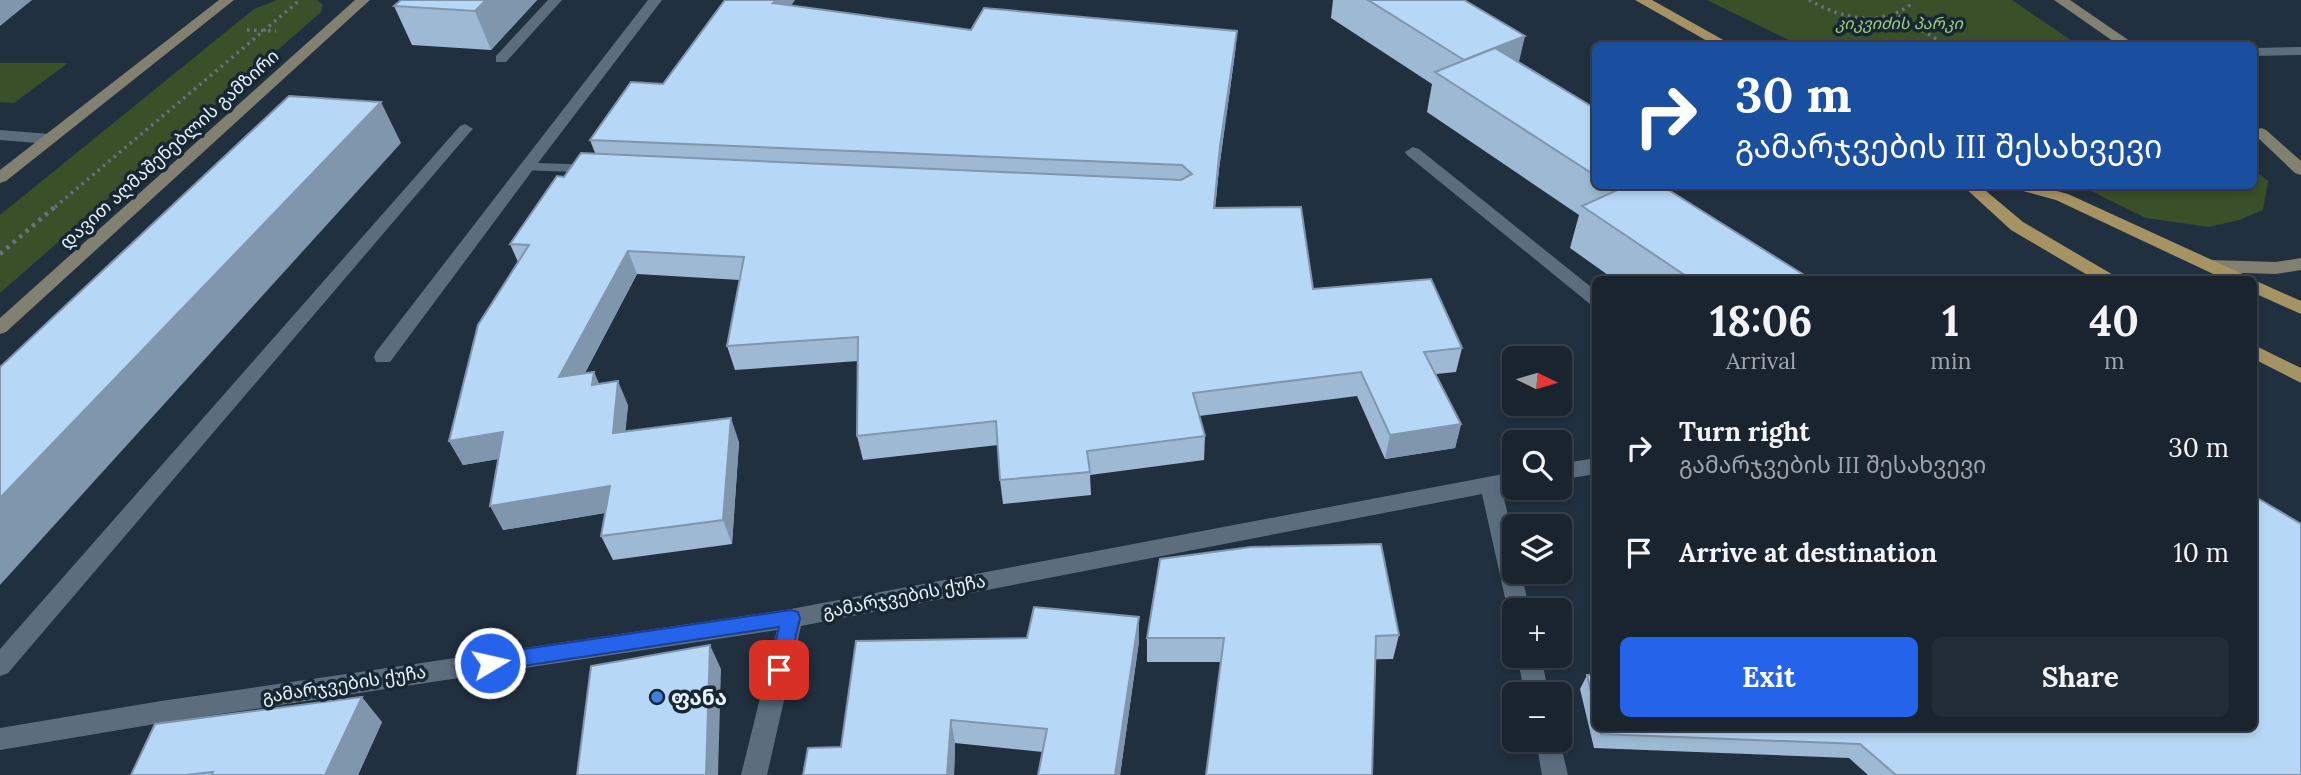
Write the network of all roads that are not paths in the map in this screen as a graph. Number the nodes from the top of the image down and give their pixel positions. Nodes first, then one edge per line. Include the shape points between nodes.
1 (227, 0) edge
2 (363, 0) edge
3 (555, 0) edge
4 (655, 0) edge
5 (1642, 0) edge
6 (2061, 0) edge
7 (1720, 42) edge
8 (2124, 42) edge
9 (2301, 51) edge
10 (2257, 52) edge
11 (501, 59) dead end
12 (465, 129) dead end
13 (2257, 130) edge
14 (0, 135) edge
15 (49, 139) junction
16 (1413, 152) dead end
17 (2301, 156) edge
18 (527, 167) junction
19 (2301, 170) edge
20 (610, 171) edge
21 (0, 178) edge
22 (1974, 189) edge
23 (2033, 189) edge
24 (2301, 264) edge
25 (2210, 266) junction
26 (2100, 276) edge
27 (2232, 276) edge
28 (2257, 287) edge
29 (1592, 297) edge
30 (2301, 308) edge
31 (0, 328) edge
32 (2257, 353) edge
33 (383, 357) dead end
34 (2301, 376) edge
35 (1592, 467) edge
36 (1572, 470) edge
37 (1502, 482) edge
38 (1490, 484) junction
39 (1516, 598) edge
40 (791, 618) junction
41 (0, 666) edge
42 (161, 712) junction
43 (150, 737) edge
44 (0, 739) edge
45 (1550, 752) edge
46 (754, 775) edge
47 (1555, 775) edge

1 - 15 main road
2 - 31 main road, დავით აღმაშენებლის გამზირი
3 - 11 street
4 - 18 street
5 - 7 main road
6 - 8 main road
9 - 10 street
12 - 41 street
13 - 17 main road
13 - 19 main road
14 - 15 street
15 - 21 main road
16 - 29 street
18 - 20 street
18 - 33 street
22 - 26 main road via 2017,226
23 - 25 main road via 2063,197
24 - 25 main road
25 - 27 main road
28 - 30 main road
32 - 34 main road
35 - 36 street
37 - 38 street, გამარჯვების ქუჩა
38 - 39 street
38 - 40 street, გამარჯვების ქუჩა
40 - 42 street, გამარჯვების ქუჩა
40 - 46 street
42 - 43 street
42 - 44 street, გამარჯვების ქუჩა
45 - 47 street

